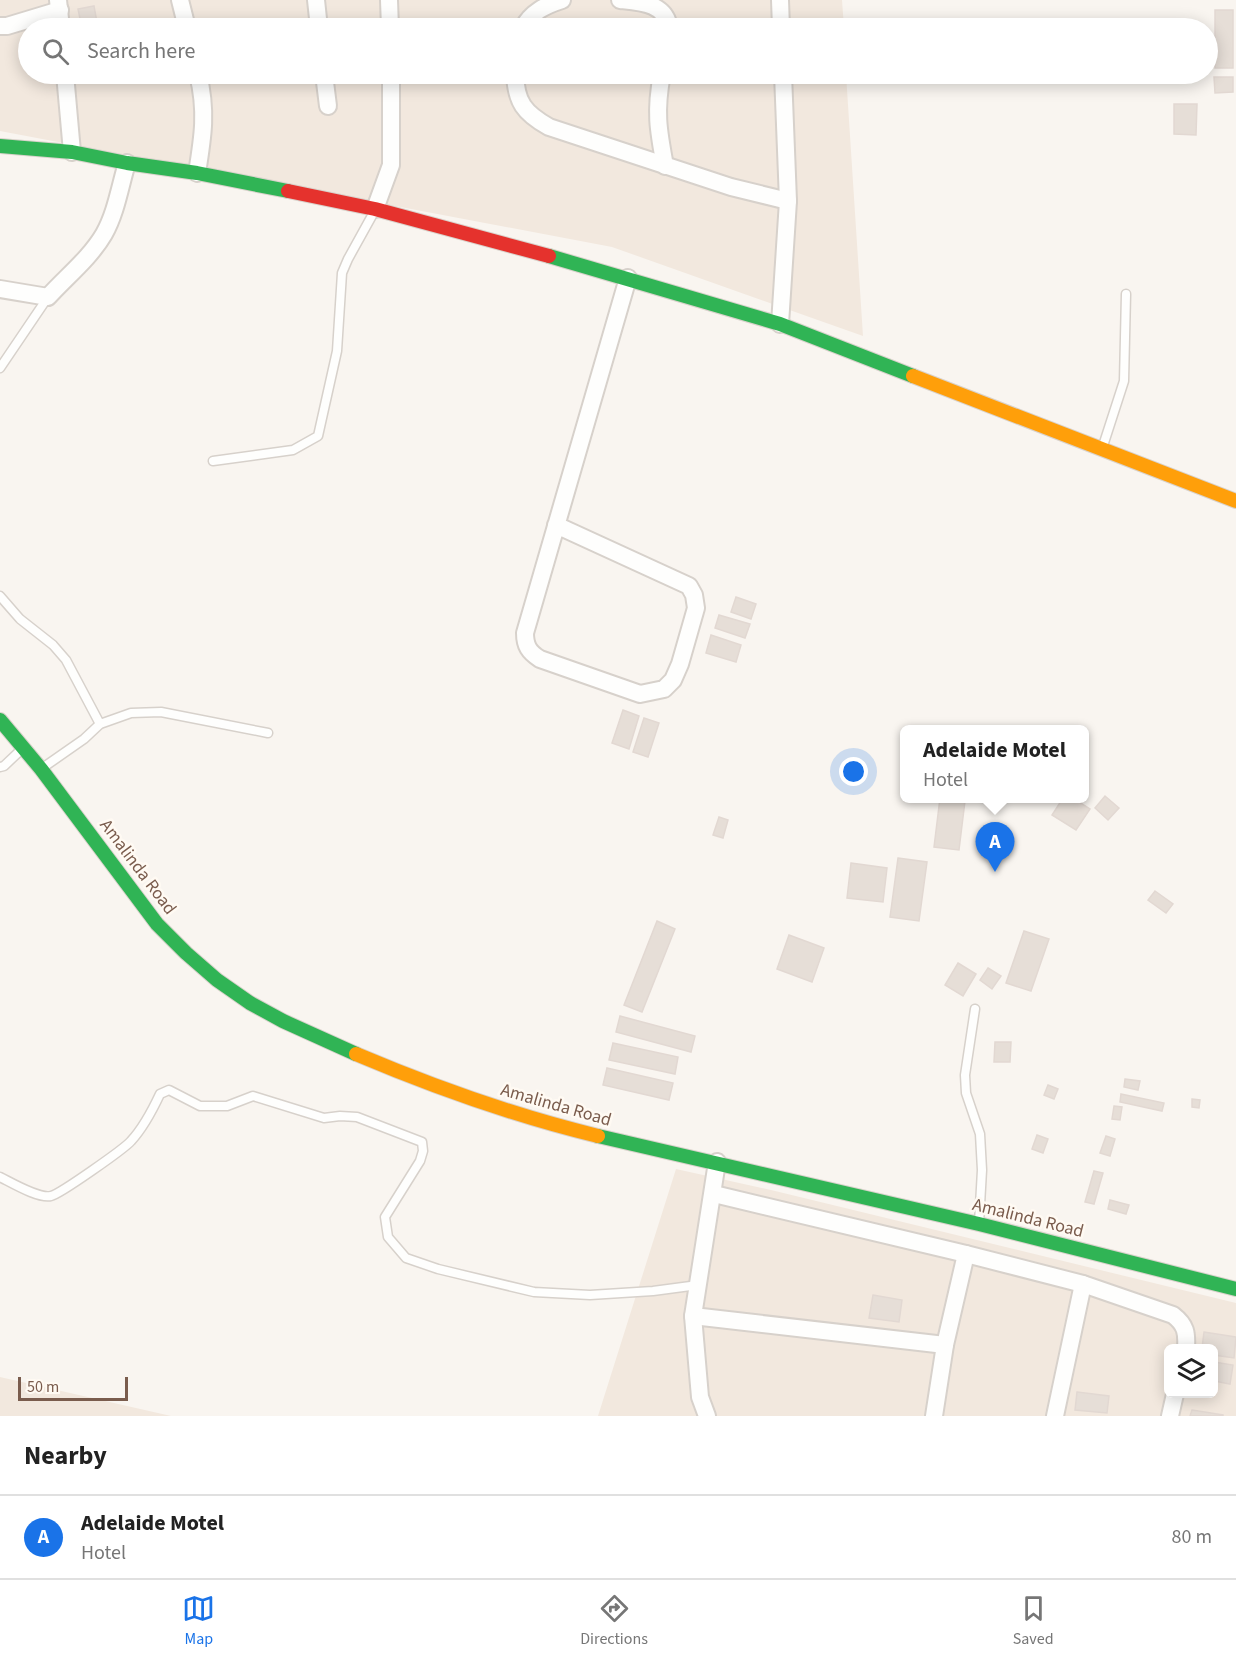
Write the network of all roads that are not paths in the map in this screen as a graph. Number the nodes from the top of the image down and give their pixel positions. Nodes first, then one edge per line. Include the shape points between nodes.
1 (180, 0) edge
2 (316, 0) edge
3 (389, 0) edge
4 (562, 0) edge
5 (620, 0) edge
6 (780, 0) edge
7 (59, 5) edge
8 (27, 18) edge
9 (184, 18) edge
10 (318, 18) edge
11 (390, 18) edge
12 (529, 18) edge
13 (666, 18) edge
14 (781, 18) edge
15 (18, 22) edge
16 (0, 26) edge
17 (66, 84) edge
18 (200, 84) edge
19 (325, 84) edge
20 (391, 84) edge
21 (517, 84) edge
22 (660, 84) edge
23 (783, 84) edge
24 (328, 106) dead end
25 (0, 146) edge
26 (72, 152) junction
27 (127, 163) junction
28 (665, 165) junction
29 (197, 173) junction
30 (788, 201) junction
31 (375, 209) junction
32 (628, 278) junction
33 (0, 289) edge
34 (1126, 294) dead end
35 (48, 297) junction
36 (780, 324) junction
37 (0, 368) edge
38 (1102, 450) junction
39 (213, 461) dead end
40 (1236, 501) edge
41 (556, 525) junction
42 (0, 596) edge
43 (0, 720) edge
44 (100, 724) junction
45 (268, 733) dead end
46 (23, 748) junction
47 (0, 767) edge
48 (41, 769) junction
49 (975, 1009) dead end
50 (717, 1162) junction
51 (0, 1177) edge
52 (714, 1194) junction
53 (979, 1224) junction
54 (966, 1254) junction
55 (1083, 1284) junction
56 (698, 1285) junction
57 (1236, 1289) edge
58 (693, 1316) junction
59 (1186, 1344) edge
60 (945, 1345) junction
61 (1174, 1398) edge
62 (707, 1416) edge
63 (934, 1416) edge
64 (1055, 1416) edge
65 (1170, 1416) edge

1 - 9 street
2 - 10 street
3 - 11 street
4 - 12 street via 544,5
5 - 13 street via 646,2 661,10
6 - 14 street
7 - 8 street
15 - 16 street
17 - 26 street
18 - 29 street via 203,136
19 - 24 street
20 - 31 street via 391,165
21 - 28 street via 519,99 530,116 549,127
22 - 28 street via 657,120
23 - 30 street
25 - 26 street
26 - 27 street
27 - 29 street
27 - 35 street via 104,233
28 - 30 street
29 - 31 street
30 - 36 street
31 - 32 street
31 - 39 lane via 342,273 337,351 318,436 293,450
32 - 36 street
32 - 41 street
33 - 35 street
34 - 38 lane via 1124,381
35 - 37 lane
36 - 38 street
38 - 40 street
41 - 41 street via 525,633 531,654 640,694 664,689 680,664 696,608 694,595 688,586
42 - 44 lane via 66,660
43 - 46 street, Amalinda Road
44 - 45 lane via 130,713 161,712
44 - 48 lane
46 - 47 lane
46 - 48 street, Amalinda Road
48 - 50 street, Amalinda Road via 157,924 209,974 242,997 363,1057 451,1092 565,1128
49 - 53 lane via 965,1075 966,1093 980,1134
50 - 52 street
50 - 53 street, Amalinda Road
51 - 56 lane via 50,1197 131,1141 160,1094 169,1090 200,1106 227,1106 253,1096 324,1118 357,1116 422,1142 420,1161 386,1217 388,1237 406,1258 534,1292 590,1295
52 - 54 street
52 - 56 street
53 - 57 street, Amalinda Road
54 - 55 street
54 - 60 street
55 - 59 street via 1173,1315 1183,1323
55 - 64 street
56 - 58 street
58 - 60 street
58 - 62 street via 700,1397
60 - 63 street
61 - 65 street

